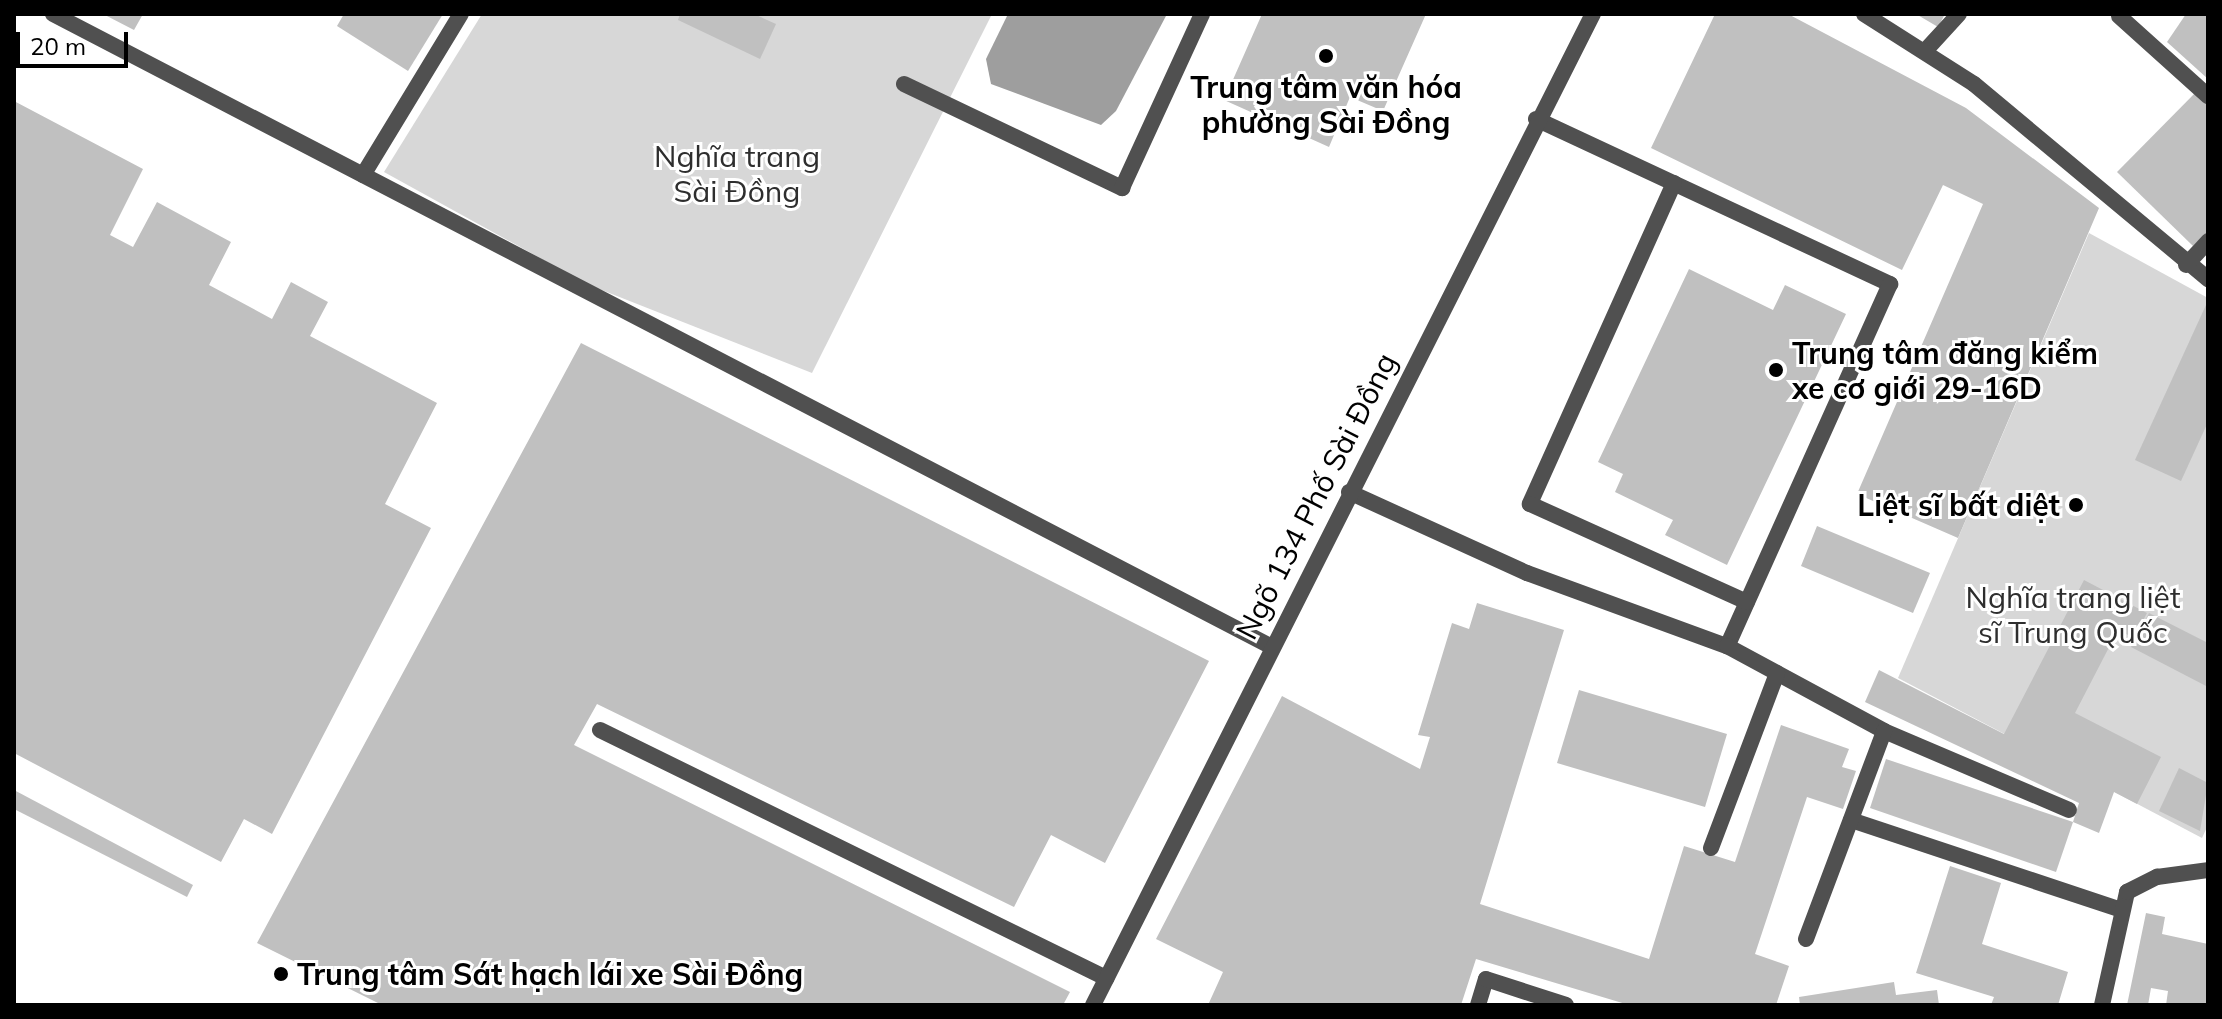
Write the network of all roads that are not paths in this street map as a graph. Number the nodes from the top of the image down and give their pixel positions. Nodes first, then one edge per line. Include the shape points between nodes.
1 (53, 14) edge
2 (461, 14) edge
3 (1202, 14) edge
4 (1593, 14) edge
5 (1864, 14) edge
6 (1959, 14) edge
7 (2119, 16) dead end
8 (1925, 51) junction
9 (904, 84) dead end
10 (2208, 96) edge
11 (1536, 119) junction
12 (363, 175) junction
13 (1674, 183) junction
14 (2208, 241) edge
15 (2186, 265) junction
16 (2208, 279) edge
17 (1349, 492) junction
18 (1747, 602) junction
19 (1727, 646) junction
20 (1272, 647) junction
21 (1777, 673) junction
22 (600, 730) dead end
23 (1884, 731) junction
24 (2069, 810) dead end
25 (1851, 820) junction
26 (1711, 848) dead end
27 (2208, 870) edge
28 (2119, 909) junction
29 (1806, 939) dead end
30 (1106, 978) junction
31 (1093, 1005) edge
32 (1478, 1005) edge
33 (1566, 1005) edge
34 (2102, 1005) edge

1 - 12 street
2 - 12 street
3 - 9 street via 1122,188
4 - 11 street, Ngõ 134 Phố Sài Đồng
5 - 8 street
6 - 8 street
7 - 10 street
8 - 15 street
11 - 13 street
11 - 17 street, Ngõ 134 Phố Sài Đồng
12 - 20 street
13 - 18 street via 1890,284
13 - 18 street via 1530,504
14 - 15 street
15 - 16 street
17 - 19 street via 1527,573
17 - 20 street, Ngõ 134 Phố Sài Đồng
18 - 19 street
19 - 21 street
20 - 30 street, Ngõ 134 Phố Sài Đồng
21 - 23 street
21 - 26 street
22 - 30 street
23 - 24 street
23 - 25 street
25 - 28 street
25 - 29 street
27 - 28 street via 2147,880 2127,892
28 - 34 street
30 - 31 street, Ngõ 134 Phố Sài Đồng
32 - 33 street via 1486,979

